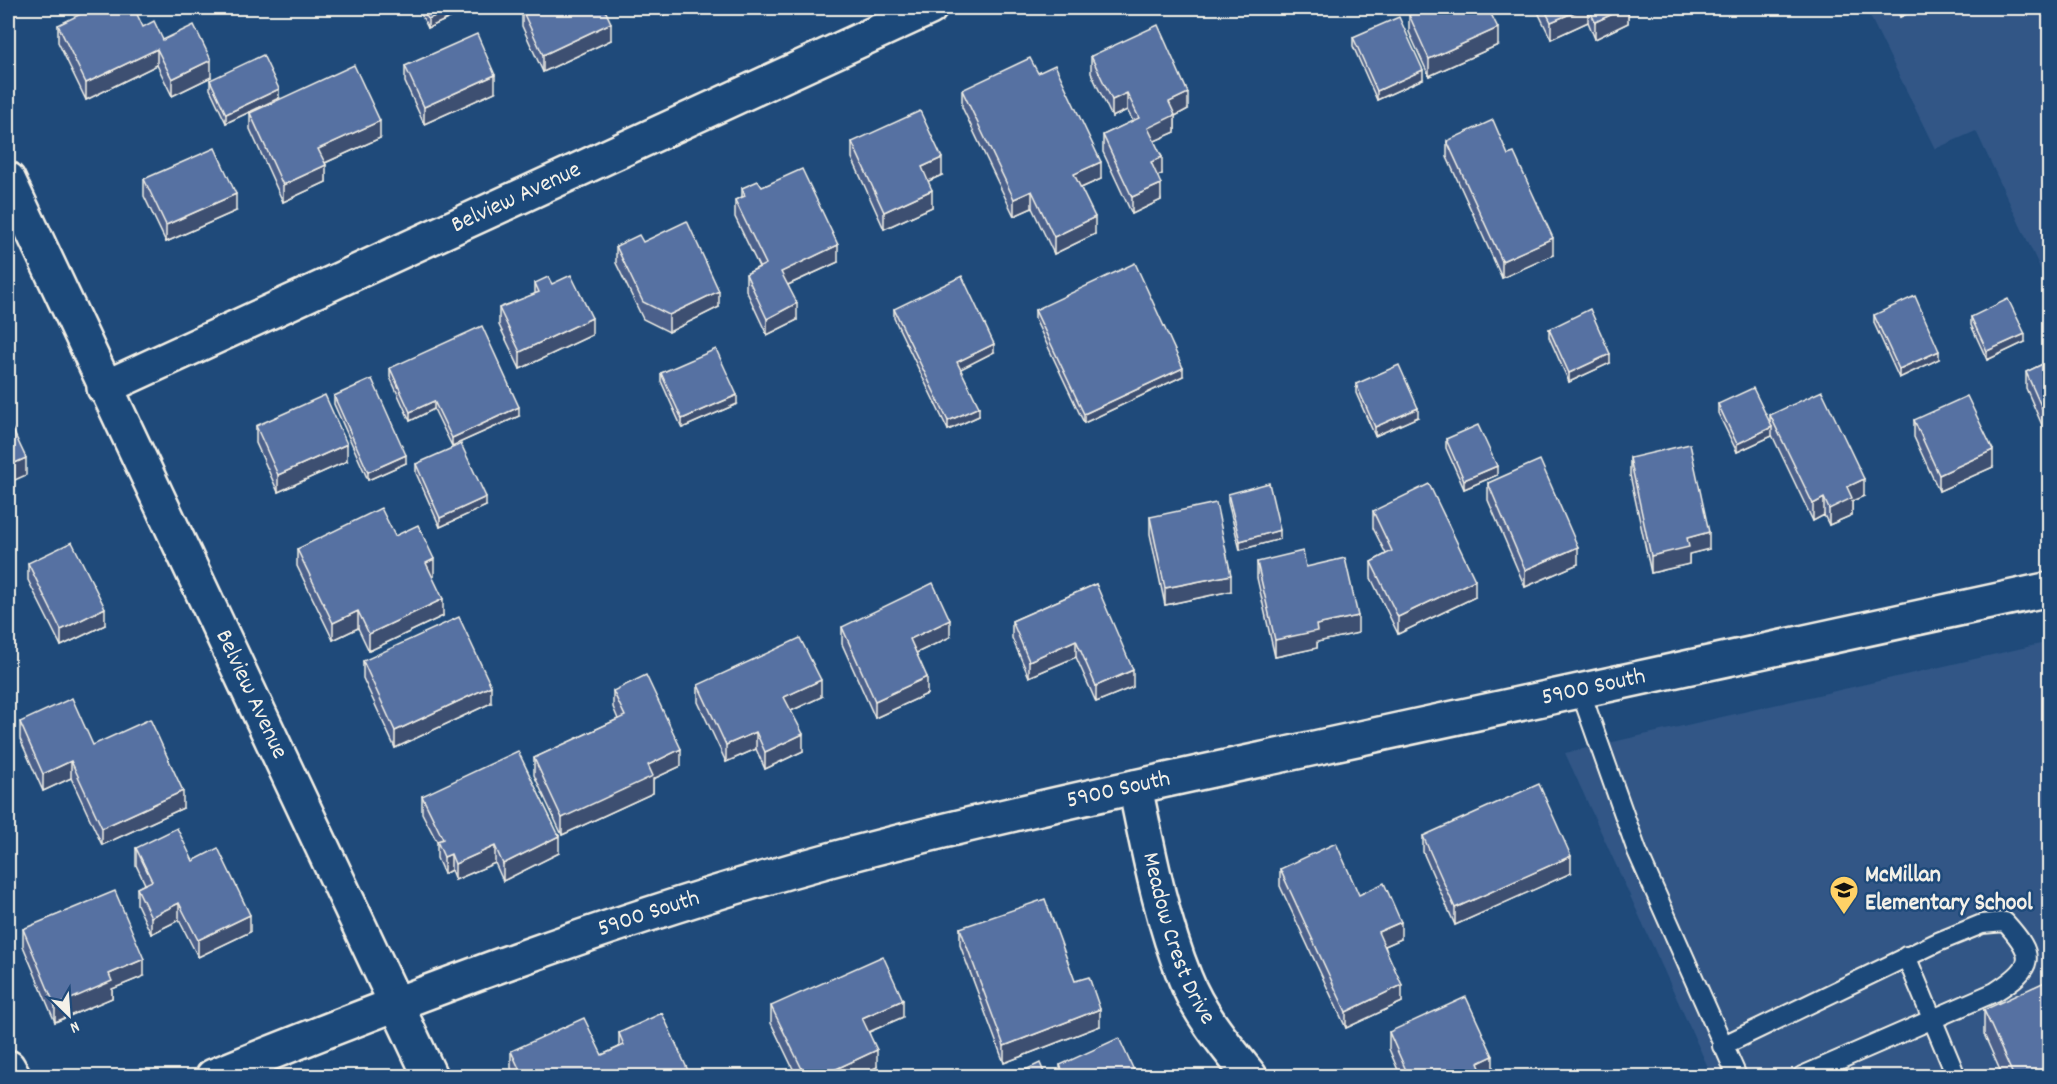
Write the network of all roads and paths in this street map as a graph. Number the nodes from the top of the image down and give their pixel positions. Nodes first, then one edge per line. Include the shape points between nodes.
1 (930, 8) edge
2 (8, 179) edge
3 (104, 388) junction
4 (2049, 589) edge
5 (1580, 690) junction
6 (1136, 787) junction
7 (1905, 956) junction
8 (394, 1003) junction
9 (1932, 1018) junction
10 (1722, 1046) junction
11 (8, 1067) edge
12 (13, 1077) edge
13 (213, 1077) edge
14 (430, 1077) edge
15 (1250, 1077) edge
16 (1737, 1077) edge
17 (1802, 1077) edge
18 (1956, 1077) edge

1 - 3 street, Belview Avenue
2 - 3 street, Belview Avenue
3 - 8 street, Belview Avenue
4 - 5 street, 5900 South
5 - 6 street, 5900 South
5 - 10 lane via 1636,851
6 - 8 street, 5900 South via 955,827 691,900
6 - 15 street, Meadow Crest Drive via 1146,842 1185,979 1215,1031
7 - 9 lane
7 - 9 lane via 1982,924 2005,922 2022,941 2027,960 2021,976 1995,992
7 - 10 lane
8 - 13 street, 5900 South
8 - 14 street, Belview Avenue
9 - 17 lane
9 - 18 lane
10 - 16 lane
11 - 12 street

